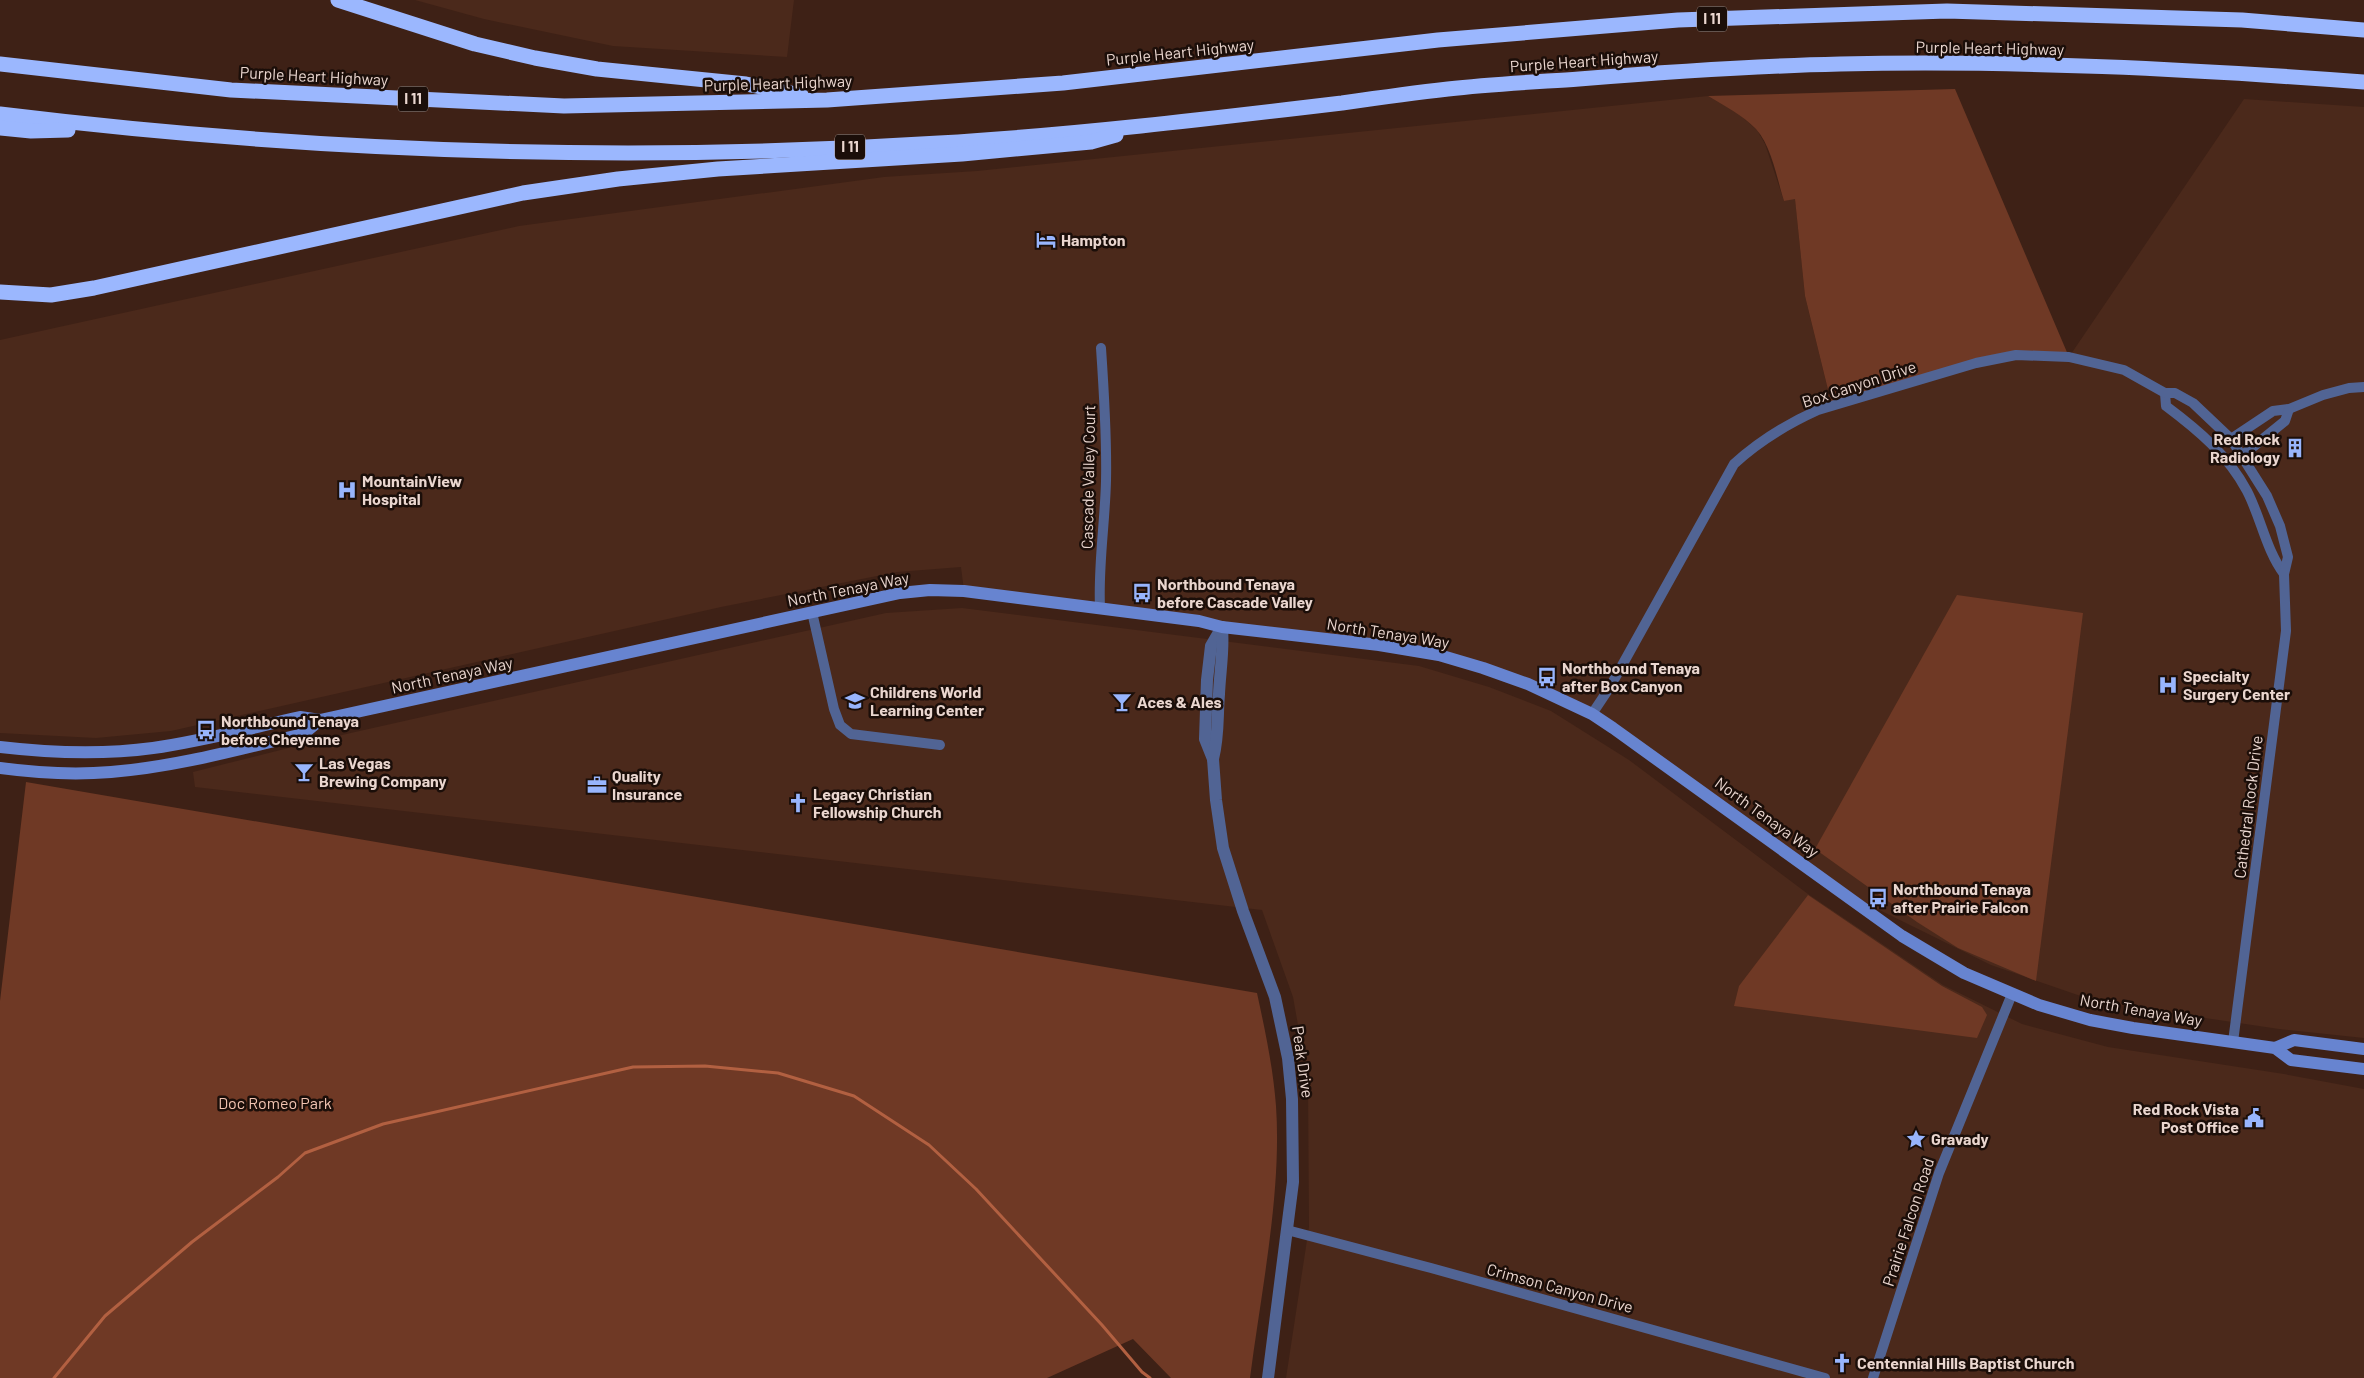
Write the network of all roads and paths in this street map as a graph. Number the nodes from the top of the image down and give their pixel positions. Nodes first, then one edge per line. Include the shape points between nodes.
1 (338, 0) edge
2 (2364, 30) edge
3 (0, 64) edge
4 (2364, 82) edge
5 (827, 100) junction
6 (0, 114) edge
7 (1151, 125) junction
8 (0, 128) edge
9 (123, 129) junction
10 (0, 292) edge
11 (21, 294) junction
12 (0, 298) edge
13 (1101, 348) dead end
14 (2364, 387) edge
15 (2165, 393) junction
16 (2289, 409) junction
17 (2231, 439) junction
18 (2243, 456) junction
19 (2284, 574) junction
20 (1100, 608) junction
21 (812, 612) junction
22 (1222, 626) junction
23 (1592, 714) junction
24 (320, 720) junction
25 (940, 744) dead end
26 (0, 747) edge
27 (0, 768) edge
28 (2012, 994) junction
29 (2233, 1042) junction
30 (2276, 1048) junction
31 (2364, 1049) edge
32 (2364, 1069) edge
33 (1287, 1230) junction
34 (1268, 1378) edge
35 (1825, 1378) edge
36 (1874, 1378) edge

1 - 5 highway via 475,44 535,58 597,69 746,84
2 - 5 highway, Purple Heart Highway / I 11 via 2242,20 1947,11 1678,20 1438,40 1062,83
3 - 5 highway, Purple Heart Highway / I 11 via 231,90 555,105
4 - 7 highway, Purple Heart Highway / I 11 via 2231,72 1954,63 1722,68 1450,88
6 - 9 highway, Purple Heart Highway / I 11
7 - 9 highway, Purple Heart Highway / I 11 via 938,144 548,153 262,140
7 - 11 highway via 1091,142 962,154 718,169 559,187 94,288
8 - 9 highway via 31,131
10 - 11 highway
11 - 12 highway
13 - 20 street, Cascade Valley Court via 1106,452
14 - 16 street via 2322,395
15 - 17 street, Box Canyon Drive via 2175,393 2192,403
15 - 19 street, Cathedral Rock Drive via 2166,406 2202,433 2246,490 2274,561
15 - 23 street, Box Canyon Drive via 2124,370 2068,357 2016,355 1976,363 1818,410 1793,421 1756,444 1734,464
16 - 17 street via 2272,411
16 - 18 street via 2285,421
17 - 18 street, Cathedral Rock Drive
18 - 19 street, Cathedral Rock Drive via 2267,496 2280,526 2288,557
19 - 29 street, Cathedral Rock Drive via 2286,631
20 - 21 main road, North Tenaya Way via 993,594 930,590 900,593
20 - 22 main road, North Tenaya Way
21 - 24 main road, North Tenaya Way
21 - 25 street via 840,725 851,734
22 - 23 main road, North Tenaya Way via 1439,655 1528,684
22 - 33 street, Peak Drive via 1224,648 1218,737 1213,759 1218,816 1227,863 1268,976 1288,1058 1294,1139
23 - 28 main road, North Tenaya Way via 1902,936 1964,973
24 - 26 main road, North Tenaya Way via 300,717 133,750 71,752
24 - 27 main road, North Tenaya Way via 303,734 164,765 77,773
28 - 29 main road, North Tenaya Way via 2090,1020
28 - 36 street, Prairie Falcon Road via 1938,1173
29 - 30 main road, North Tenaya Way
30 - 31 main road, North Tenaya Way via 2294,1040
30 - 32 main road, North Tenaya Way via 2291,1060
33 - 34 street, Peak Drive
33 - 35 street, Crimson Canyon Drive

